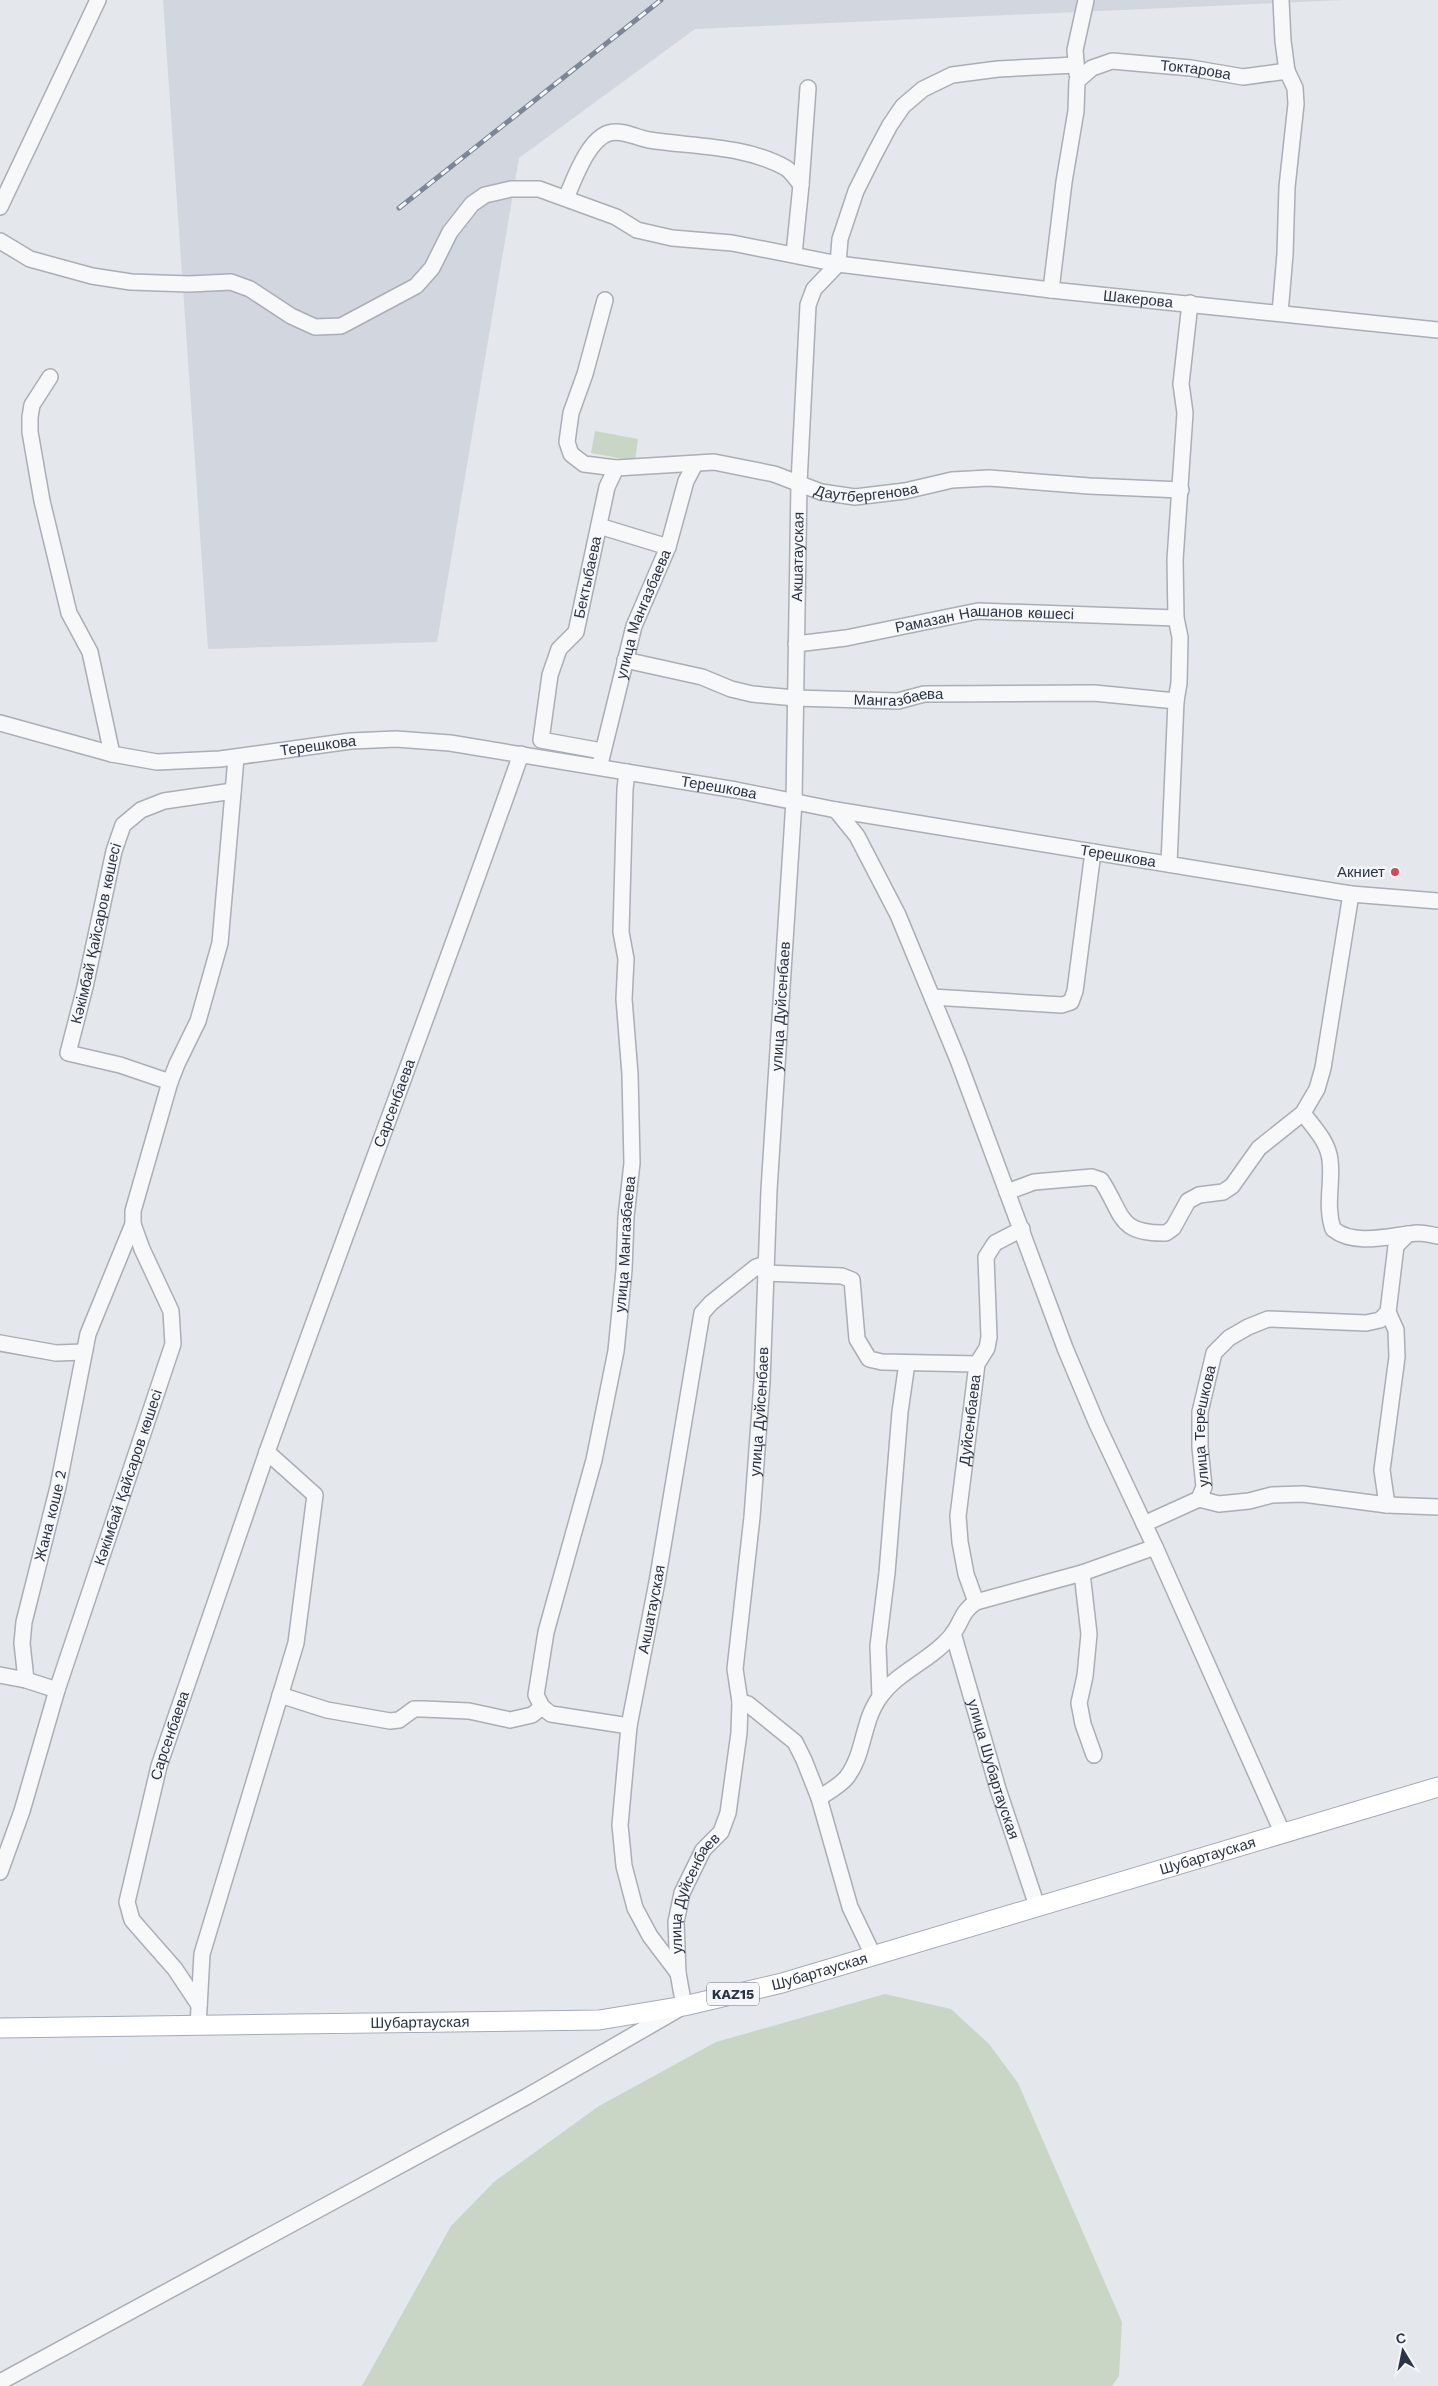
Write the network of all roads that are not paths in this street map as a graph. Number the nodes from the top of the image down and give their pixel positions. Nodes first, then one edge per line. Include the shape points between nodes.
1 (98, 0) edge
2 (1086, 0) edge
3 (1281, 0) edge
4 (1076, 65) junction
5 (1287, 71) junction
6 (1077, 81) junction
7 (808, 88) dead end
8 (802, 185) junction
9 (566, 198) junction
10 (0, 207) edge
11 (0, 241) edge
12 (794, 254) junction
13 (838, 264) junction
14 (1051, 290) junction
15 (604, 300) dead end
16 (1190, 303) junction
17 (1280, 314) junction
18 (1438, 330) edge
19 (50, 377) dead end
20 (695, 464) junction
21 (616, 468) junction
22 (799, 483) junction
23 (1181, 490) junction
24 (599, 526) junction
25 (668, 547) junction
26 (1176, 618) junction
27 (796, 644) junction
28 (625, 660) junction
29 (794, 698) junction
30 (1176, 701) junction
31 (0, 723) edge
32 (602, 751) junction
33 (112, 754) junction
34 (521, 754) junction
35 (236, 758) junction
36 (600, 767) junction
37 (627, 772) junction
38 (233, 792) junction
39 (794, 800) junction
40 (836, 810) junction
41 (1093, 852) junction
42 (1169, 864) junction
43 (1351, 894) junction
44 (1438, 901) edge
45 (932, 997) junction
46 (170, 1082) junction
47 (1303, 1113) junction
48 (1007, 1192) junction
49 (133, 1224) junction
50 (1022, 1229) junction
51 (1408, 1234) junction
52 (1438, 1236) edge
53 (765, 1269) junction
54 (1388, 1312) junction
55 (0, 1343) edge
56 (84, 1352) junction
57 (906, 1363) junction
58 (977, 1364) junction
59 (267, 1452) junction
60 (1199, 1499) junction
61 (1387, 1505) junction
62 (1438, 1507) edge
63 (1144, 1524) junction
64 (1155, 1547) junction
65 (1082, 1573) junction
66 (976, 1602) junction
67 (953, 1633) junction
68 (0, 1675) edge
69 (26, 1680) junction
70 (57, 1690) junction
71 (280, 1695) junction
72 (880, 1696) junction
73 (740, 1702) junction
74 (542, 1707) junction
75 (629, 1726) junction
76 (1094, 1755) dead end
77 (1438, 1787) edge
78 (820, 1798) junction
79 (1283, 1834) junction
80 (0, 1872) edge
81 (1037, 1906) junction
82 (873, 1954) junction
83 (678, 1973) junction
84 (199, 2005) junction
85 (684, 2006) junction
86 (198, 2026) junction
87 (0, 2028) edge
88 (0, 2382) edge

1 - 10 street
2 - 4 street via 1075,50
3 - 5 street
4 - 6 street
4 - 13 street via 952,75 922,88 903,106 890,125 865,173 840,239
5 - 6 street, Токтарова via 1243,77 1191,68 1112,61 1092,68
5 - 17 street via 1296,88 1296,104 1286,187
6 - 14 street via 1076,111
7 - 8 street
8 - 9 street via 788,169 765,159 727,149 648,140 619,132 599,138 588,151
8 - 12 street
9 - 11 street, Шакерова via 539,189 511,189 485,195 472,204 450,232 432,268 416,286 341,326 315,327 291,316 250,289 231,282 131,282 92,276 30,258
9 - 12 street, Шакерова via 616,217 637,230 672,238 732,243
12 - 13 street, Шакерова
13 - 14 street, Шакерова
13 - 22 street, Акшатауская via 814,289 808,305
14 - 16 street, Шакерова
15 - 21 street, Даутбергенова via 585,374 571,413 567,442 570,454 584,464
16 - 17 street, Шакерова
16 - 23 street via 1181,384 1186,412
17 - 18 street, Шакерова
19 - 33 street via 32,405 30,417 40,491 69,613 90,652
20 - 21 street, Даутбергенова
20 - 22 street, Даутбергенова via 714,462 774,474
20 - 25 street, улица Мангазбаева via 686,481
21 - 24 street, Бектыбаева
22 - 23 street, Даутбергенова via 821,492 855,497 905,491 952,480 989,478
22 - 27 street, Акшатауская
23 - 26 street via 1175,560
24 - 25 street
24 - 32 street, Бектыбаева via 576,632 559,650 550,675 541,740
25 - 28 street, улица Мангазбаева via 634,626
26 - 27 street, Рамазан Нашанов көшесі via 978,611 846,638
26 - 30 street via 1180,637
27 - 29 street, Акшатауская
28 - 29 street, Мангазбаева via 702,678 752,694
28 - 32 street, улица Мангазбаева
29 - 30 street, Мангазбаева via 898,701 924,694 1094,693
29 - 39 street, Акшатауская
30 - 42 street
31 - 33 street, Терешкова
32 - 36 street, улица Мангазбаева
33 - 35 street, Терешкова via 158,762
34 - 35 street, Терешкова via 396,739 351,741
34 - 36 street, Терешкова
34 - 59 street, Сарсенбаева
35 - 38 street
36 - 37 street, Терешкова
37 - 39 street, Терешкова
37 - 74 street, улица Мангазбаева via 621,932 626,959 624,999 632,1162 624,1270 616,1351 594,1460 546,1632 536,1695
38 - 46 street via 220,943 198,1021
38 - 46 street, Кәкімбай Қайсаров көшесі via 164,801 141,810 123,826 114,851 68,1053
39 - 40 street, Терешкова
39 - 53 street, улица Дуйсенбаев
40 - 41 street, Терешкова
40 - 45 street via 857,836 880,876
41 - 42 street, Терешкова
41 - 45 street via 1071,1002 1062,1005
42 - 43 street, Терешкова
43 - 44 street, Терешкова
43 - 47 street via 1323,1068 1318,1089
45 - 48 street
46 - 49 street
47 - 48 street via 1259,1148 1232,1186 1223,1192 1188,1200 1173,1228 1166,1233 1136,1231 1126,1224 1101,1180 1092,1177 1034,1182
47 - 51 street via 1325,1142 1330,1160 1328,1205 1333,1229 1342,1236 1356,1238
48 - 50 street
49 - 56 street, Жана коше 2 via 88,1334
49 - 70 street, Кәкімбай Қайсаров көшесі via 171,1311 173,1344
50 - 58 street, Дуйсенбаева via 995,1243 986,1258 989,1336 987,1348
50 - 63 street via 1097,1424
51 - 52 street
51 - 54 street via 1396,1246
53 - 57 street via 842,1276 852,1280 857,1339 862,1351 868,1359
53 - 73 street, улица Дуйсенбаев via 762,1382 752,1517 735,1669
53 - 75 street, Акшатауская via 756,1267 702,1313 657,1582
54 - 60 street, улица Терешкова via 1380,1320 1366,1323 1268,1319 1229,1338 1214,1353 1200,1412 1204,1487
54 - 61 street via 1396,1330 1398,1357 1382,1470
55 - 56 street via 56,1353
56 - 69 street, Жана коше 2 via 58,1487 24,1622 22,1642
57 - 58 street
57 - 72 street via 878,1646
58 - 66 street, Дуйсенбаева via 958,1516 966,1574
59 - 71 street via 315,1495 296,1644
59 - 84 street, Сарсенбаева via 160,1766 127,1902 132,1920 175,1969
60 - 61 street via 1219,1504 1272,1495 1304,1494
60 - 63 street, улица Терешкова
61 - 62 street
63 - 64 street
64 - 65 street
64 - 79 street
65 - 66 street
65 - 76 street via 1089,1634 1079,1703
66 - 67 street via 965,1610
67 - 72 street via 939,1649 896,1680
67 - 81 street, улица Шубартауская via 998,1789
68 - 69 street
69 - 70 street
70 - 80 street, Кәкімбай Қайсаров көшесі via 22,1811
71 - 74 street via 327,1710 390,1721 399,1720 414,1709 469,1711 510,1720 532,1715
71 - 84 street via 202,1954
72 - 78 street via 868,1719 861,1749 846,1778
73 - 78 street via 748,1704 795,1742
73 - 83 street, улица Дуйсенбаев via 728,1813 721,1832 703,1850 682,1893 676,1922
74 - 75 street via 551,1714
75 - 83 street, Акшатауская via 620,1825 624,1866 635,1908 650,1936
77 - 79 main road, Шубартауская / KAZ15
78 - 82 street via 850,1907
79 - 81 main road, Шубартауская / KAZ15
81 - 82 main road, Шубартауская / KAZ15
82 - 85 main road, Шубартауская / KAZ15 via 782,1983
83 - 85 street, улица Дуйсенбаев
84 - 86 street
85 - 86 main road, Шубартауская / KAZ15 via 598,2020
85 - 88 street via 517,2101
86 - 87 main road, Шубартауская / KAZ15

